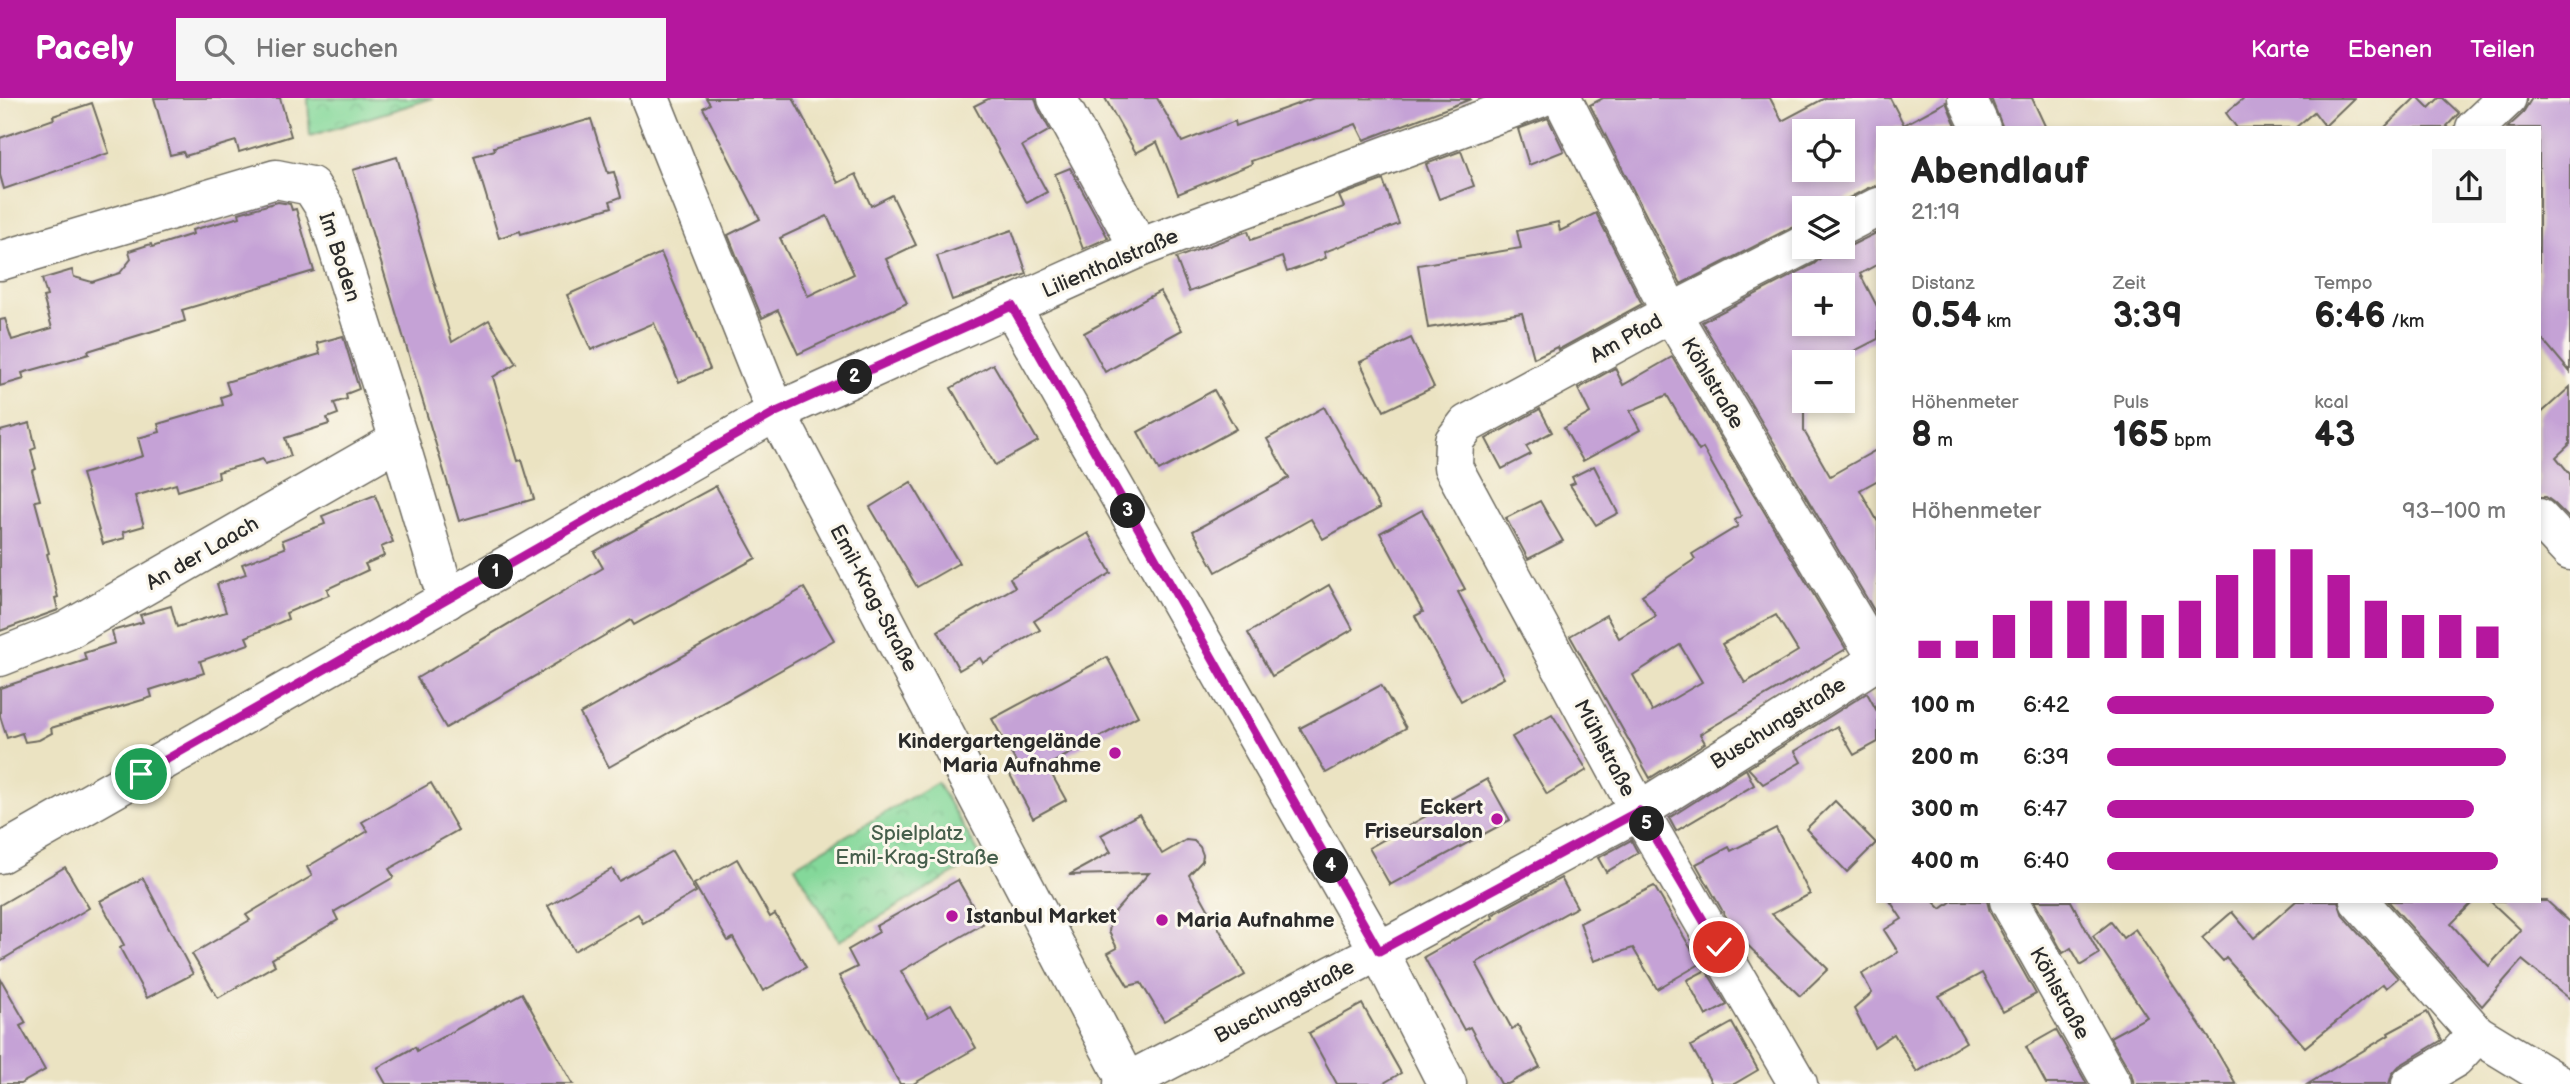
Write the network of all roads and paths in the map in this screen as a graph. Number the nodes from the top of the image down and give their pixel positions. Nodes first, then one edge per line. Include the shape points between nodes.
1 (650, 98) edge
2 (1057, 98) edge
3 (1540, 98) edge
4 (1562, 98) edge
5 (1967, 98) edge
6 (2507, 98) edge
7 (1980, 126) edge
8 (2477, 126) edge
9 (1876, 208) edge
10 (1855, 219) edge
11 (1139, 248) junction
12 (1792, 251) edge
13 (0, 261) edge
14 (1012, 306) junction
15 (1671, 313) junction
16 (776, 412) junction
17 (400, 440) junction
18 (1454, 441) joint
19 (2541, 520) edge
20 (2570, 551) edge
21 (447, 600) junction
22 (0, 657) edge
23 (1876, 657) edge
24 (1876, 661) edge
25 (1639, 811) junction
26 (0, 855) edge
27 (2010, 903) edge
28 (2361, 903) edge
29 (1379, 951) junction
30 (2477, 1034) junction
31 (1126, 1083) edge
32 (1447, 1084) edge
33 (1798, 1084) edge
34 (2112, 1084) edge
35 (2411, 1084) edge
36 (2559, 1084) edge

1 - 16 street, Emil-Krag-Straße
2 - 11 street
3 - 11 street, Lilienthalstraße
4 - 15 street, Köhlstraße
5 - 7 street
6 - 8 street
9 - 10 street
11 - 14 street, Lilienthalstraße
12 - 15 street, Am Pfad
13 - 17 street, Im Boden via 276,178 311,186 325,208
14 - 16 street, Lilienthalstraße
14 - 29 street
15 - 18 street, Am Pfad via 1467,424
15 - 23 street, Köhlstraße
16 - 21 street, Lilienthalstraße
16 - 31 street, Emil-Krag-Straße
17 - 21 street, Im Boden
17 - 22 street, An der Laach via 66,631
18 - 25 street, Mühlstraße via 1453,467
19 - 20 street
21 - 26 street, Lilienthalstraße
24 - 25 street, Buschungstraße
25 - 29 street, Buschungstraße
25 - 33 street, Mühlstraße
27 - 34 street, Köhlstraße
28 - 30 street
29 - 31 street, Buschungstraße
29 - 32 street
30 - 35 street via 2455,1058
30 - 36 street

